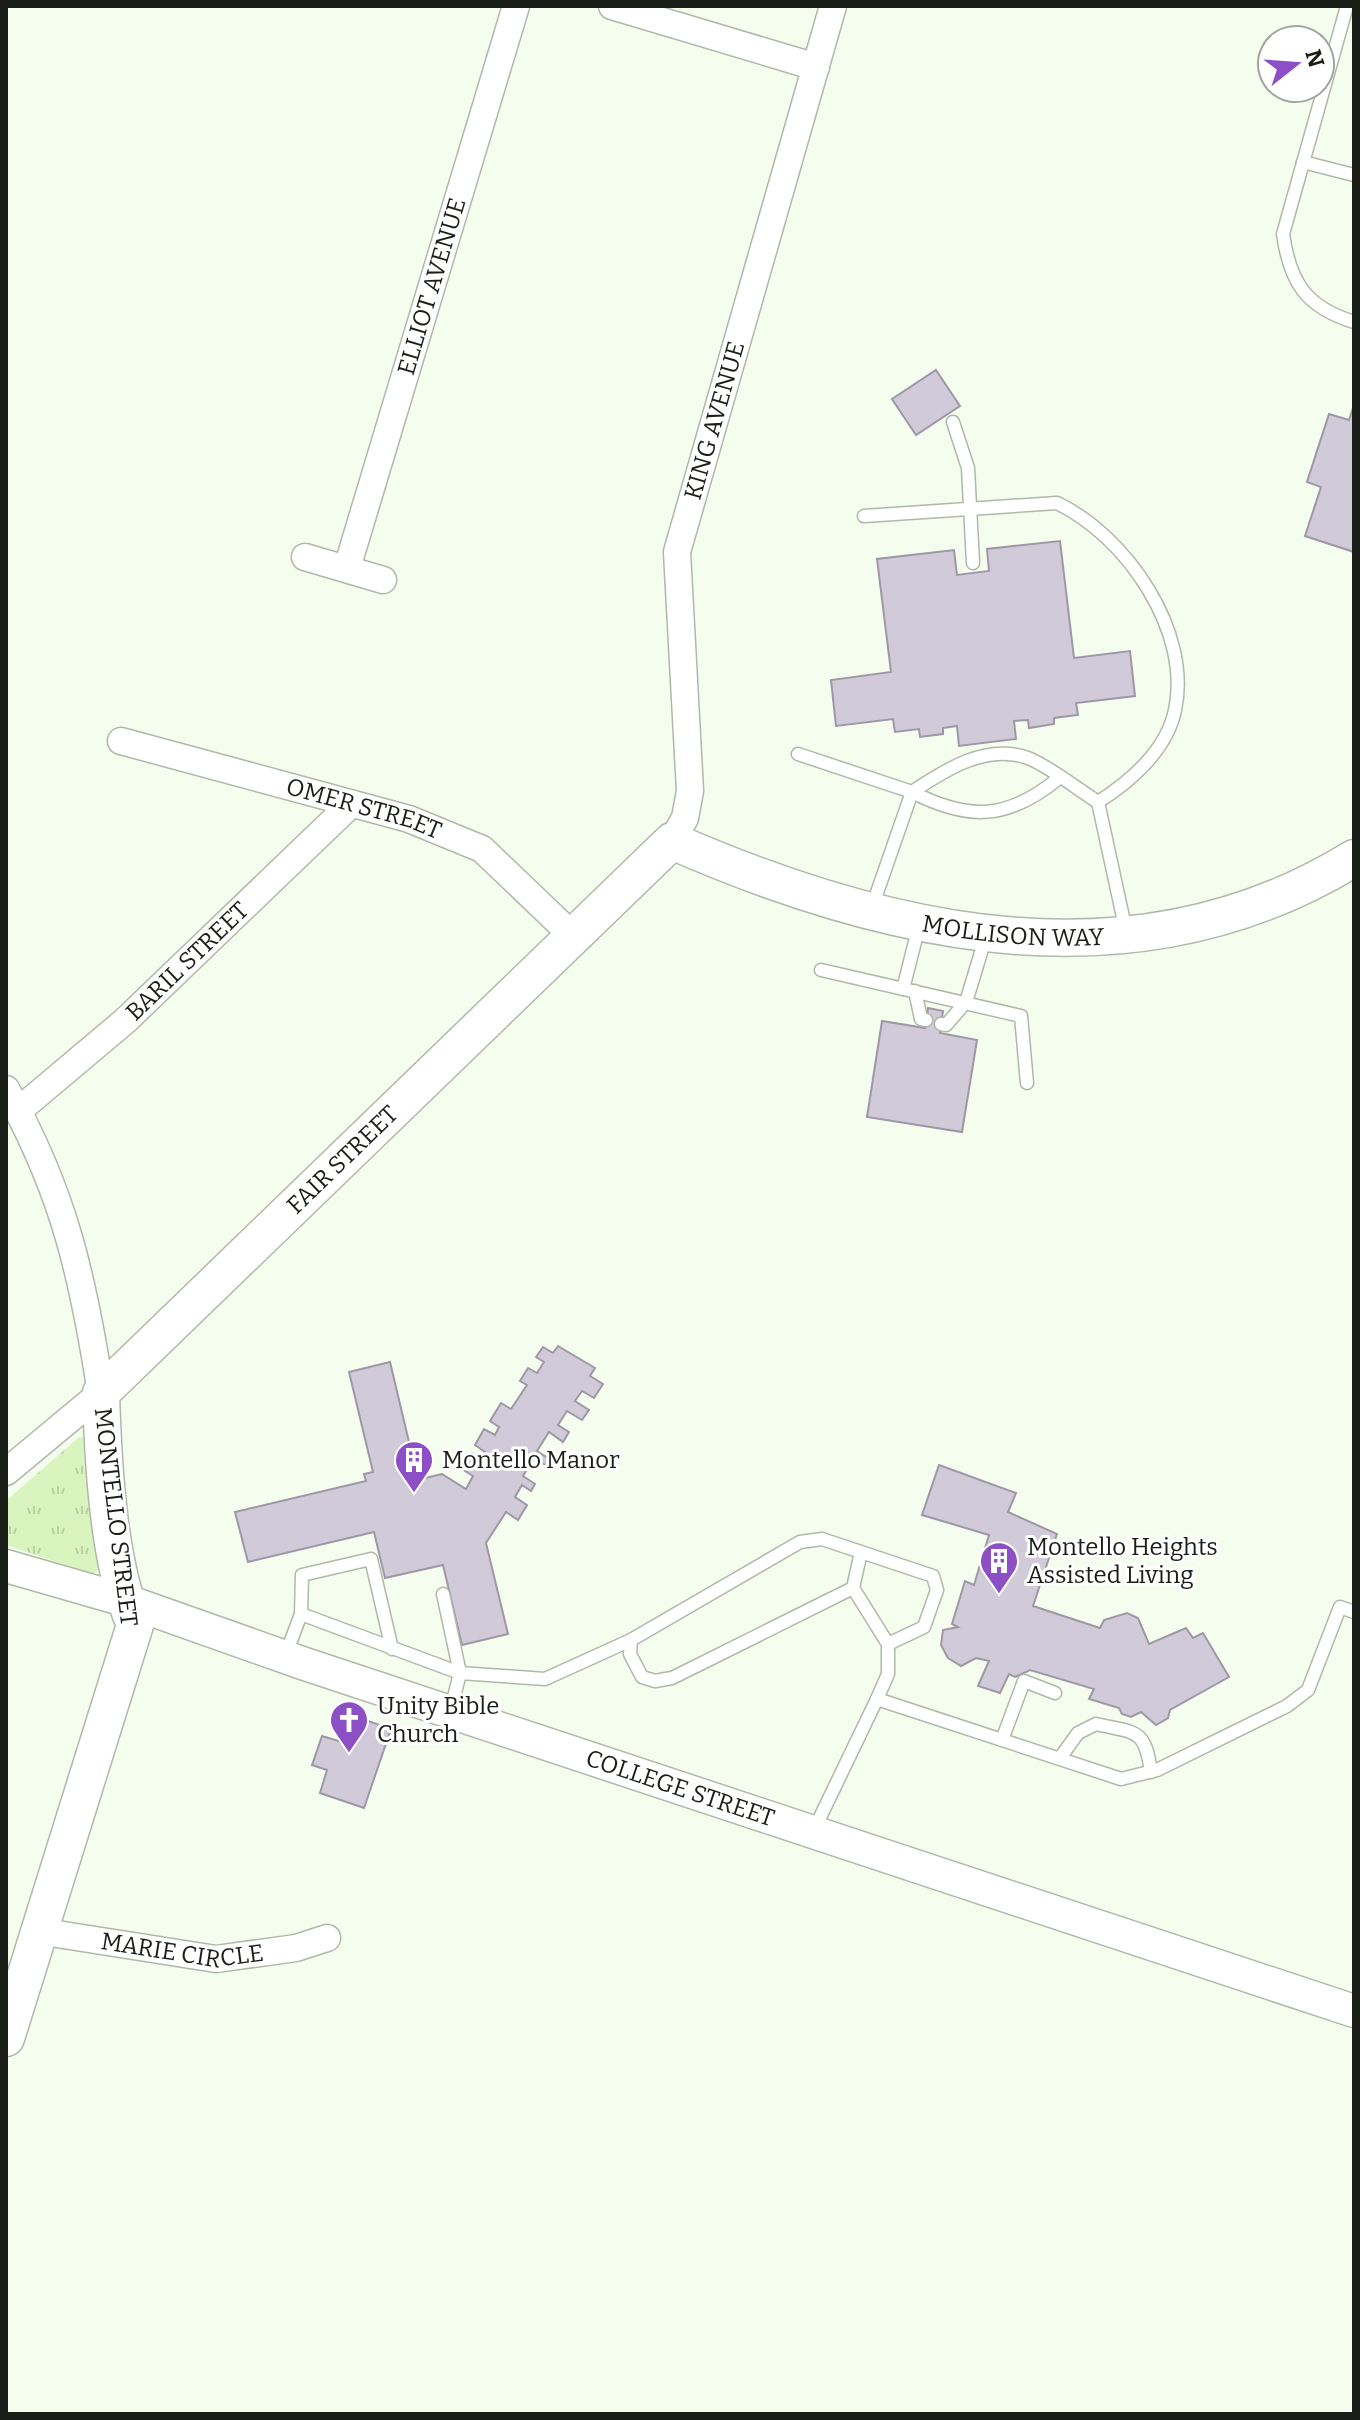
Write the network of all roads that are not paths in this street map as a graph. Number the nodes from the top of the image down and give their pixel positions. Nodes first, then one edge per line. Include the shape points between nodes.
1 (516, 6) edge
2 (612, 6) edge
3 (833, 6) edge
4 (1347, 6) edge
5 (816, 67) junction
6 (1303, 162) junction
7 (1354, 175) edge
8 (1354, 322) edge
9 (953, 422) dead end
10 (971, 509) junction
11 (864, 516) dead end
12 (305, 557) dead end
13 (973, 563) dead end
14 (347, 568) junction
15 (383, 580) dead end
16 (121, 741) dead end
17 (798, 754) dead end
18 (1059, 778) junction
19 (912, 792) junction
20 (1098, 802) junction
21 (351, 804) junction
22 (672, 841) junction
23 (1354, 858) edge
24 (871, 910) junction
25 (920, 923) junction
26 (573, 936) junction
27 (986, 936) junction
28 (1127, 936) junction
29 (821, 970) dead end
30 (909, 990) junction
31 (966, 1002) junction
32 (926, 1020) dead end
33 (941, 1024) dead end
34 (1027, 1083) dead end
35 (12, 1100) edge
36 (101, 1393) junction
37 (6, 1472) edge
38 (861, 1552) junction
39 (6, 1566) edge
40 (853, 1588) junction
41 (443, 1594) dead end
42 (124, 1600) junction
43 (1354, 1612) edge
44 (301, 1614) junction
45 (631, 1640) junction
46 (888, 1644) junction
47 (392, 1649) junction
48 (285, 1657) junction
49 (460, 1673) junction
50 (1055, 1693) dead end
51 (877, 1699) junction
52 (450, 1712) junction
53 (1002, 1740) junction
54 (1060, 1758) junction
55 (1151, 1772) junction
56 (813, 1832) junction
57 (38, 1931) junction
58 (327, 1938) dead end
59 (1354, 2011) edge
60 (6, 2038) edge

1 - 14 street, ELLIOT AVENUE
2 - 5 street
3 - 5 street, KING AVENUE
4 - 6 lane
5 - 22 street, KING AVENUE via 677,552 690,791 685,818
6 - 7 lane
6 - 8 lane via 1283,234 1288,270 1320,310
9 - 10 lane via 968,468
10 - 11 lane
10 - 13 lane
10 - 20 lane via 1057,503 1083,515 1127,560 1164,619 1178,676 1175,712 1154,753 1127,784
12 - 14 street
14 - 15 street
16 - 21 street, OMER STREET
17 - 19 lane
18 - 19 lane via 1032,800 974,813 939,806
18 - 19 lane via 1027,758 987,755 956,764
18 - 20 lane
19 - 24 lane
20 - 28 lane
21 - 26 street, OMER STREET via 475,845
21 - 35 street, BARIL STREET via 125,1021
22 - 24 main road, MOLLISON WAY via 767,880
22 - 26 main road, FAIR STREET
23 - 28 main road, MOLLISON WAY via 1224,916
24 - 25 main road, MOLLISON WAY
25 - 27 main road, MOLLISON WAY
25 - 30 lane
26 - 36 main road, FAIR STREET
27 - 28 main road, MOLLISON WAY
27 - 31 lane
29 - 30 lane
30 - 31 lane
30 - 32 lane
31 - 33 lane via 946,1025
31 - 34 lane via 1021,1016
35 - 36 street, MONTELLO STREET via 53,1181 76,1252
36 - 37 street, FAIR STREET
36 - 42 main road, MONTELLO STREET
38 - 40 lane
38 - 45 lane via 822,1539 800,1542
38 - 46 lane via 933,1576 937,1590 924,1627
39 - 42 street, COLLEGE STREET
40 - 45 lane via 672,1678 642,1677 630,1654
40 - 46 lane
41 - 49 lane
42 - 48 street, COLLEGE STREET
42 - 57 main road, MONTELLO STREET via 135,1625
43 - 55 lane via 1340,1607 1308,1690 1287,1706
44 - 47 lane
44 - 47 lane via 302,1575 371,1559
44 - 48 lane
45 - 49 lane via 545,1679
46 - 51 lane via 888,1674
47 - 49 lane
48 - 52 street, COLLEGE STREET
49 - 52 lane
50 - 53 lane via 1024,1681
51 - 53 lane
51 - 56 lane
52 - 56 street, COLLEGE STREET
53 - 54 lane
54 - 55 lane via 1121,1779
54 - 55 lane via 1078,1733 1096,1724 1139,1734 1147,1744
56 - 59 street, COLLEGE STREET
57 - 58 street, MARIE CIRCLE via 216,1959 296,1948
57 - 60 main road, MONTELLO STREET

